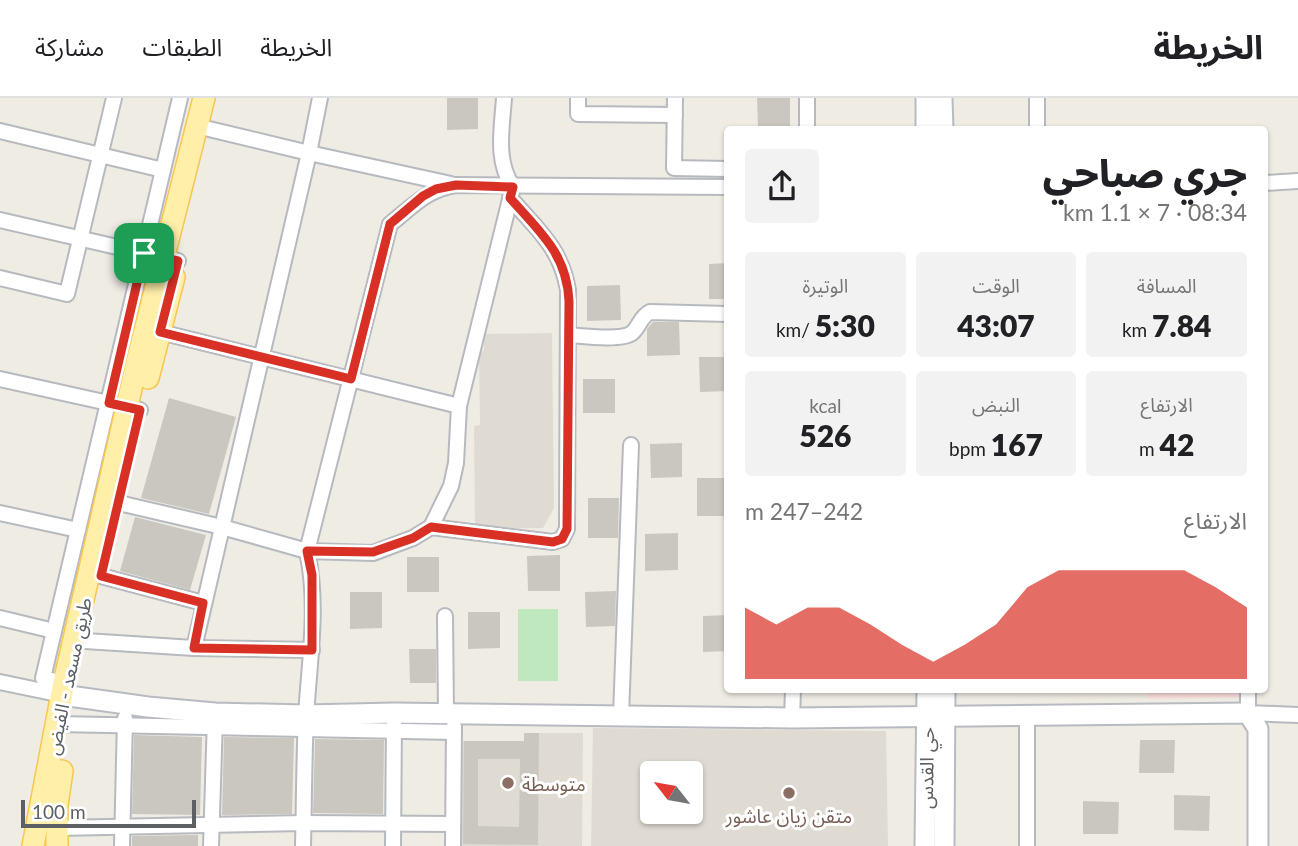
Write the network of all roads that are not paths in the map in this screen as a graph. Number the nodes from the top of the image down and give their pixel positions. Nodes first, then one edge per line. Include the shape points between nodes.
1 (114, 98) edge
2 (180, 98) edge
3 (320, 98) edge
4 (504, 98) edge
5 (578, 98) edge
6 (675, 98) edge
7 (807, 98) edge
8 (926, 98) edge
9 (942, 98) edge
10 (1037, 98) edge
11 (206, 99) edge
12 (674, 115) junction
13 (807, 126) edge
14 (926, 126) edge
15 (943, 126) edge
16 (1037, 126) edge
17 (209, 129) junction
18 (0, 131) edge
19 (309, 153) junction
20 (100, 155) junction
21 (724, 169) edge
22 (163, 170) junction
23 (1298, 181) edge
24 (1268, 183) edge
25 (456, 185) junction
26 (724, 187) edge
27 (511, 192) junction
28 (0, 220) edge
29 (80, 239) junction
30 (162, 257) junction
31 (0, 278) edge
32 (724, 314) edge
33 (160, 332) junction
34 (568, 335) junction
35 (261, 357) junction
36 (0, 379) edge
37 (351, 379) junction
38 (459, 406) junction
39 (125, 407) junction
40 (631, 444) dead end
41 (112, 501) junction
42 (0, 513) edge
43 (222, 527) junction
44 (431, 527) junction
45 (78, 530) junction
46 (307, 551) junction
47 (101, 576) junction
48 (203, 603) junction
49 (445, 616) dead end
50 (0, 618) edge
51 (54, 631) junction
52 (85, 641) junction
53 (194, 648) junction
54 (312, 650) junction
55 (0, 682) edge
56 (67, 692) junction
57 (793, 693) edge
58 (928, 693) edge
59 (944, 693) edge
60 (1248, 693) edge
61 (125, 704) junction
62 (1248, 713) junction
63 (1298, 715) edge
64 (621, 716) junction
65 (1027, 716) junction
66 (935, 717) junction
67 (792, 718) junction
68 (215, 720) junction
69 (452, 720) junction
70 (394, 721) junction
71 (306, 722) junction
72 (63, 724) junction
73 (125, 725) junction
74 (303, 823) junction
75 (393, 823) junction
76 (453, 824) junction
77 (211, 825) junction
78 (122, 827) junction
79 (57, 837) edge
80 (33, 846) edge
81 (122, 846) edge
82 (211, 846) edge
83 (303, 846) edge
84 (393, 846) edge
85 (453, 846) edge
86 (925, 846) edge
87 (943, 846) edge
88 (1027, 846) edge
89 (1258, 846) edge

1 - 20 street
2 - 22 street
3 - 19 street
4 - 27 street via 501,160
5 - 12 street via 578,114
6 - 12 street
7 - 13 street
8 - 14 street
9 - 15 street
10 - 16 street
11 - 17 main road, طريق مسعد - الفيض
11 - 30 main road, طريق مسعد - الفيض
12 - 21 street via 674,168
17 - 19 street
17 - 30 main road, طريق مسعد - الفيض
18 - 20 street
19 - 25 street
19 - 35 street
20 - 22 street
20 - 29 street
22 - 30 street
23 - 24 street
25 - 27 street
25 - 37 street via 423,196 390,224
26 - 27 street
27 - 34 street via 560,259 568,290
27 - 38 street
28 - 29 street
29 - 30 street
29 - 31 street via 67,294
30 - 33 main road, طريق مسعد - الفيض
30 - 39 main road, طريق مسعد - الفيض
32 - 34 street via 650,312 624,336
33 - 35 street
33 - 39 main road, طريق مسعد - الفيض
34 - 44 street via 564,536 553,542
35 - 37 street
35 - 43 street
36 - 39 street
37 - 38 street
37 - 46 street
38 - 44 street via 451,486
39 - 41 main road, طريق مسعد - الفيض
39 - 45 street
40 - 64 street
41 - 43 street
41 - 47 main road, طريق مسعد - الفيض
41 - 56 main road, طريق مسعد - الفيض
42 - 45 street
43 - 46 street
43 - 48 street
44 - 46 street via 373,552
45 - 51 street
46 - 54 street via 312,575
47 - 48 street
47 - 52 main road, طريق مسعد - الفيض
48 - 53 street
49 - 69 street
50 - 51 street
51 - 56 street via 43,678
52 - 53 street
52 - 56 main road, طريق مسعد - الفيض
53 - 54 street
54 - 71 street
55 - 56 street
56 - 61 street
56 - 72 main road, طريق مسعد - الفيض
57 - 67 street
58 - 66 street, حي القدس
59 - 66 street
60 - 62 street
61 - 68 street
61 - 73 street
62 - 63 street
62 - 65 street
62 - 89 street via 1258,729
64 - 67 street
64 - 69 street
65 - 66 street
65 - 88 street
66 - 67 street
66 - 86 street, حي القدس
66 - 87 street
68 - 71 street
68 - 73 street
68 - 77 street
69 - 70 street
69 - 76 street
70 - 71 street
70 - 75 street
71 - 74 street
72 - 73 street
72 - 79 main road, طريق مسعد - الفيض
72 - 80 main road, طريق مسعد - الفيض
73 - 78 street
74 - 75 street
74 - 77 street
74 - 83 street
75 - 76 street
75 - 84 street
76 - 85 street
77 - 78 street
77 - 82 street
78 - 79 street
78 - 81 street

